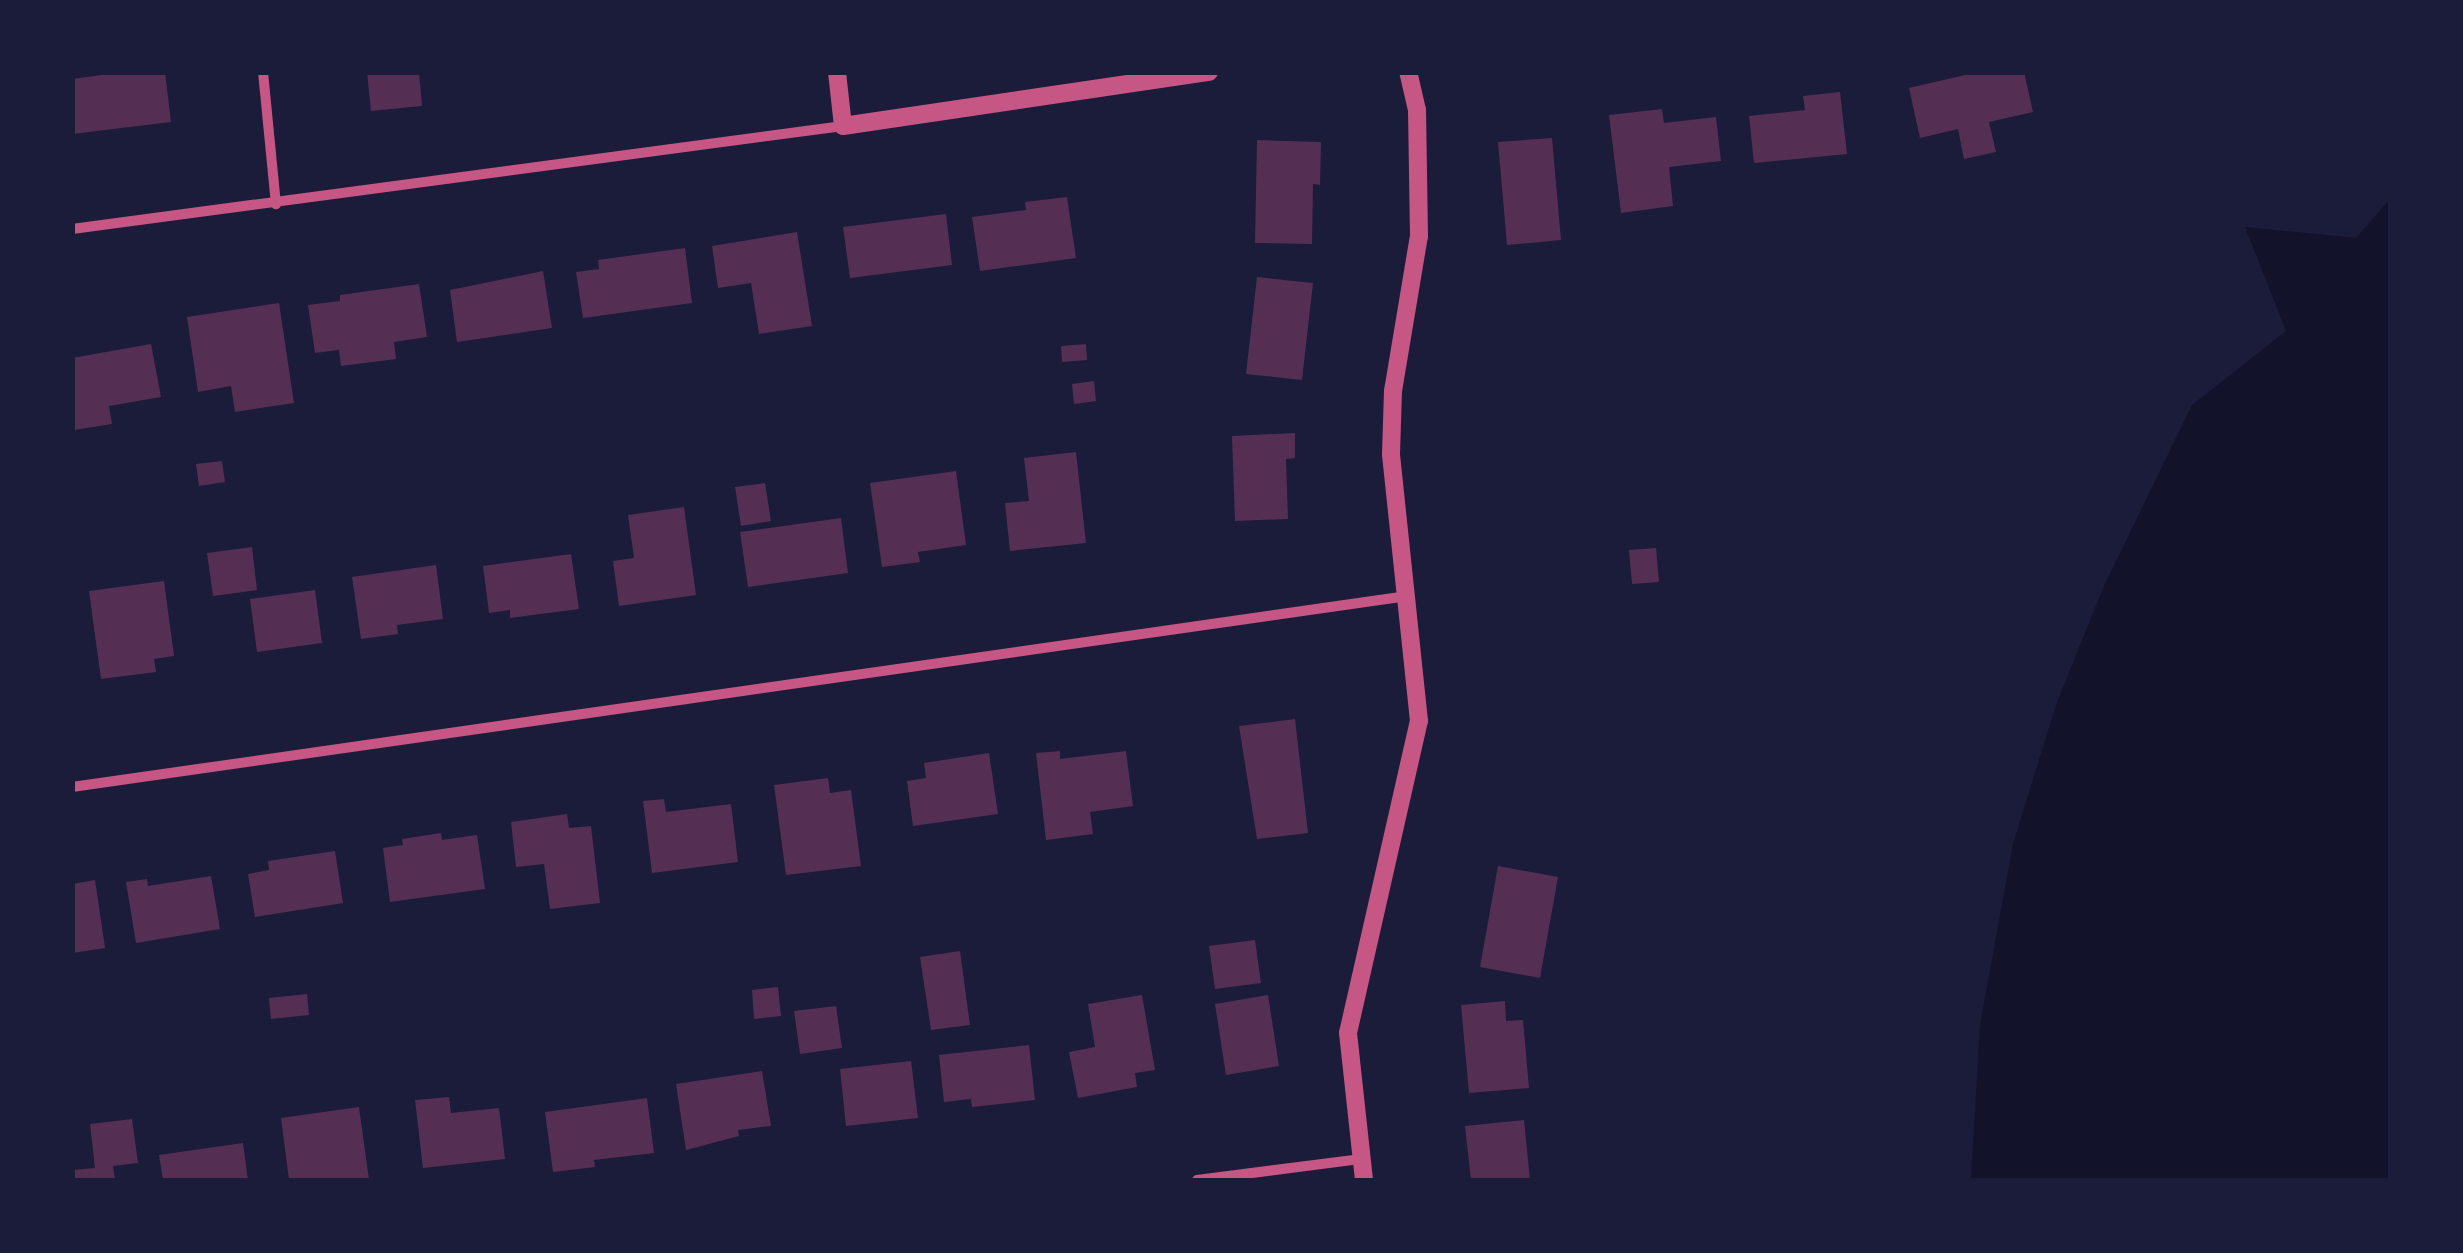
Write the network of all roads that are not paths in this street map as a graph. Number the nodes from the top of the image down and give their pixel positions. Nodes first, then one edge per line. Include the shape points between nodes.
1 (262, 72) edge
2 (837, 72) edge
3 (1209, 72) edge
4 (1408, 72) edge
5 (842, 126) junction
6 (276, 204) junction
7 (72, 229) edge
8 (1408, 596) junction
9 (72, 786) edge
10 (1360, 1159) junction
11 (1197, 1180) edge
12 (1364, 1180) edge

1 - 6 street
2 - 5 street
3 - 5 street
4 - 8 street via 1418,110 1419,236 1393,391 1391,454
5 - 6 street
6 - 7 street
8 - 9 street
8 - 10 street via 1419,721 1348,1034
10 - 11 street
10 - 12 street

